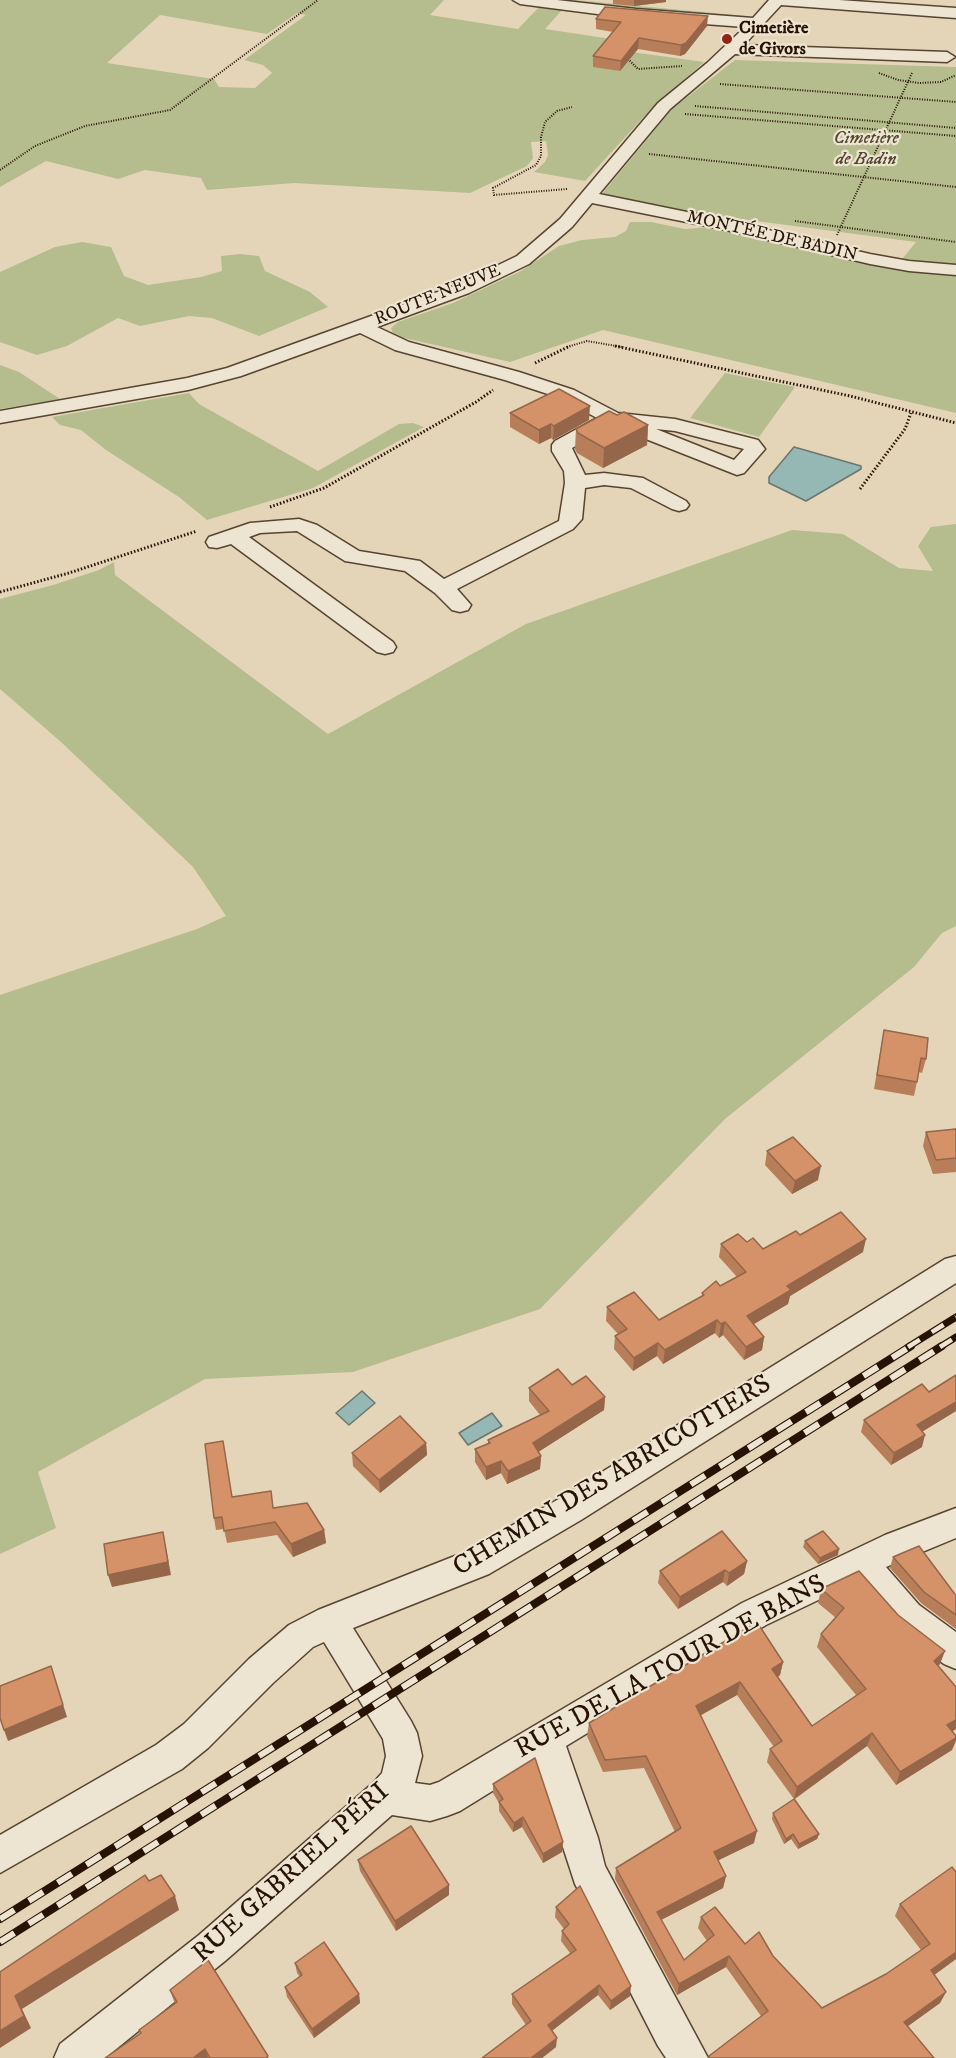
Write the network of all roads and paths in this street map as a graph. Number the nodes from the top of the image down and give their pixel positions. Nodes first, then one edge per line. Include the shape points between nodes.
1 (318, 0) edge
2 (520, 0) edge
3 (777, 0) edge
4 (956, 13) edge
5 (757, 23) junction
6 (730, 49) junction
7 (921, 56) junction
8 (947, 57) dead end
9 (620, 59) edge
10 (713, 66) junction
11 (874, 69) dead end
12 (956, 75) edge
13 (729, 77) dead end
14 (696, 80) junction
15 (908, 82) junction
16 (720, 84) junction
17 (713, 89) dead end
18 (901, 98) junction
19 (698, 100) dead end
20 (956, 102) edge
21 (572, 107) dead end
22 (681, 114) dead end
23 (889, 122) junction
24 (956, 128) edge
25 (885, 130) junction
26 (956, 136) edge
27 (655, 146) dead end
28 (0, 170) edge
29 (863, 177) junction
30 (956, 187) edge
31 (590, 195) junction
32 (785, 219) dead end
33 (840, 227) junction
34 (956, 242) edge
35 (829, 250) junction
36 (956, 270) edge
37 (363, 326) junction
38 (512, 376) junction
39 (911, 413) junction
40 (0, 417) edge
41 (610, 420) junction
42 (956, 423) edge
43 (574, 483) junction
44 (860, 489) dead end
45 (679, 505) dead end
46 (266, 508) dead end
47 (217, 536) junction
48 (443, 588) junction
49 (0, 592) edge
50 (460, 605) dead end
51 (386, 647) dead end
52 (956, 1268) edge
53 (956, 1523) edge
54 (861, 1563) junction
55 (330, 1621) junction
56 (956, 1653) edge
57 (545, 1738) junction
58 (387, 1796) junction
59 (0, 1855) edge
60 (74, 2058) edge
61 (688, 2058) edge

1 - 28 path via 170,110 85,126 35,146
2 - 5 street
3 - 4 street
3 - 5 street, ROUTE NEUVE
5 - 6 street, ROUTE NEUVE
6 - 7 street
6 - 10 street, ROUTE NEUVE
7 - 8 street
7 - 15 path
9 - 10 path via 629,60 638,69
10 - 14 street, ROUTE NEUVE
11 - 15 path
12 - 15 path via 940,82
13 - 16 path
14 - 16 path
14 - 31 street, ROUTE NEUVE via 664,106
15 - 18 path
16 - 17 path
16 - 18 path
18 - 20 path
18 - 23 path
19 - 23 path via 691,106
21 - 31 path via 557,111 545,122 540,161 493,188 494,195 566,189
22 - 25 path
23 - 24 path
23 - 25 path
25 - 26 path
25 - 29 path
27 - 29 path via 648,154
29 - 30 path
29 - 33 path
31 - 35 street, MONTÉE DE BADIN
31 - 37 street, ROUTE NEUVE via 550,238 523,260 463,289
32 - 33 path
33 - 34 path
33 - 35 path
35 - 36 street, MONTÉE DE BADIN via 885,262
37 - 38 street via 402,346
37 - 40 street, ROUTE NEUVE via 198,382
38 - 39 path via 571,345 587,341 850,396
38 - 41 street via 567,394
38 - 46 path via 476,402 324,488
39 - 42 path
39 - 44 path via 905,429
41 - 41 street via 737,469 755,449 752,444 675,425
41 - 43 street via 562,445 574,471
43 - 45 street via 604,479 636,482
43 - 48 street via 571,519 566,525
47 - 48 street via 257,527 299,525 353,556 412,566
47 - 49 path
47 - 51 street
48 - 50 street
52 - 55 street, CHEMIN DES ABRICOTIERS via 477,1563
53 - 54 street, RUE DE LA TOUR DE BANS
54 - 56 street via 907,1616
54 - 57 street, RUE DE LA TOUR DE BANS via 754,1614
55 - 58 street, RUE GABRIEL PÉRI via 404,1747 397,1782
55 - 59 street, CHEMIN DES ABRICOTIERS via 285,1649 196,1736 169,1757
57 - 58 street, RUE DE LA TOUR DE BANS via 447,1798 430,1803
57 - 61 street via 588,1871
58 - 60 street, RUE GABRIEL PÉRI via 212,1948

